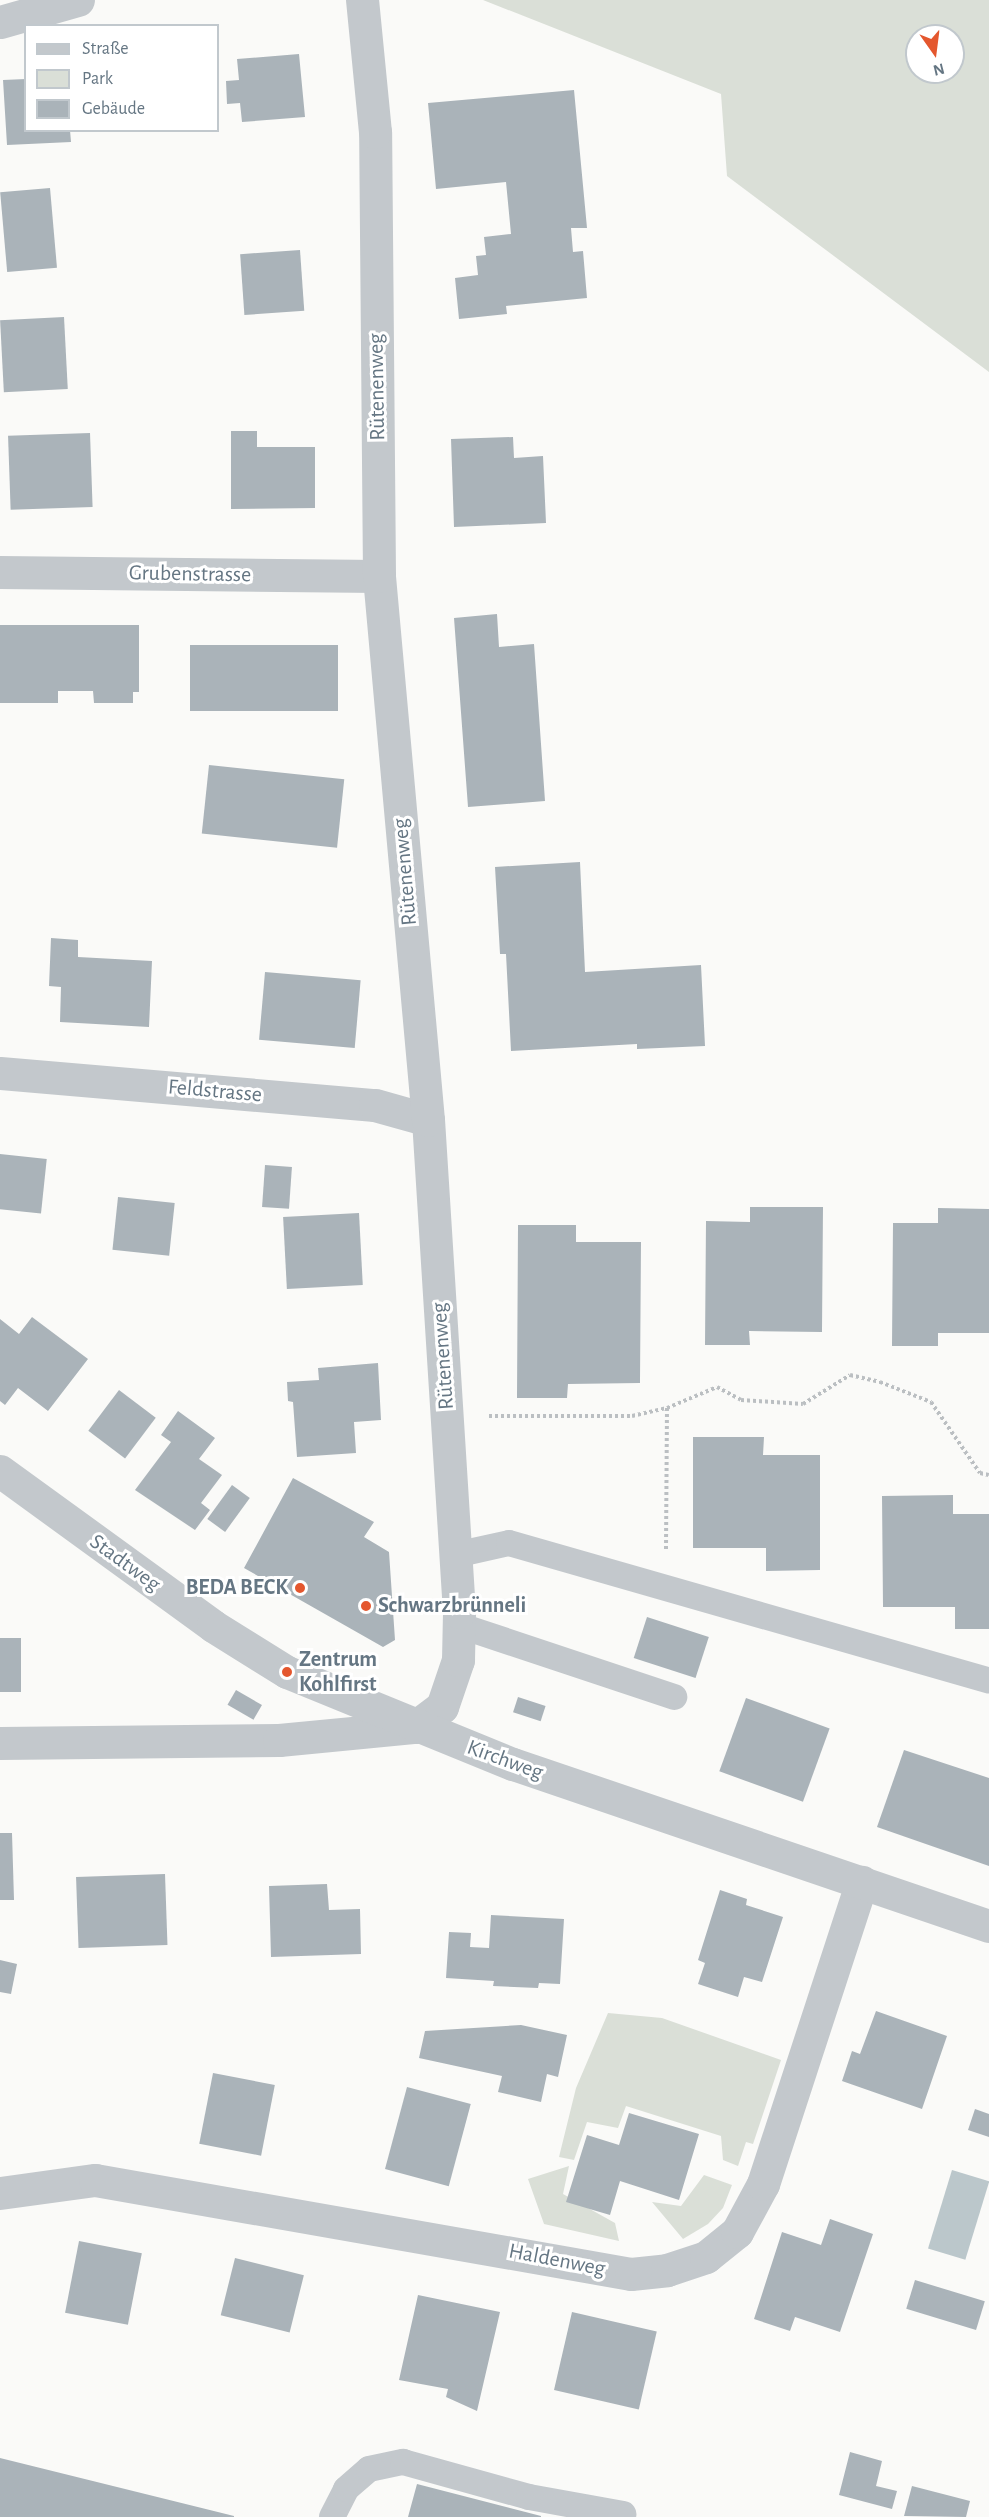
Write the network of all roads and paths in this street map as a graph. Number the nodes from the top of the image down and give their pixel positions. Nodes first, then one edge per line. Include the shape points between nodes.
1 (78, 0) edge
2 (362, 0) edge
3 (0, 22) edge
4 (0, 572) edge
5 (379, 576) junction
6 (0, 1073) edge
7 (428, 1120) junction
8 (667, 1408) junction
9 (447, 1419) junction
10 (0, 1471) edge
11 (989, 1475) edge
12 (455, 1555) junction
13 (666, 1589) junction
14 (458, 1625) junction
15 (989, 1681) edge
16 (674, 1697) dead end
17 (415, 1727) junction
18 (0, 1743) edge
19 (862, 1882) junction
20 (989, 1926) edge
21 (0, 2193) edge
22 (623, 2514) dead end
23 (332, 2517) edge

1 - 3 street
2 - 5 street, Rütenenweg via 375,132
4 - 5 street, Grubenstrasse
5 - 7 street, Rütenenweg
6 - 7 street, Feldstrasse via 375,1105
7 - 9 street, Rütenenweg
8 - 9 path via 632,1416 528,1413
8 - 11 path via 717,1387 741,1400 803,1404 850,1375 931,1402 980,1473
8 - 13 path
9 - 12 street, Rütenenweg
10 - 17 street, Stadtweg via 213,1626 287,1672
12 - 13 lane via 509,1543
12 - 14 street, Rütenenweg
13 - 15 lane
14 - 16 lane
14 - 17 street, Rütenenweg via 458,1660 442,1707
17 - 18 street, Kirchweg via 279,1740
17 - 19 street, Kirchweg
19 - 20 street, Kirchweg
19 - 21 street, Haldenweg via 763,2184 737,2232 706,2257 667,2270 630,2274 95,2180
22 - 23 lane via 529,2497 403,2462 369,2469 346,2489

